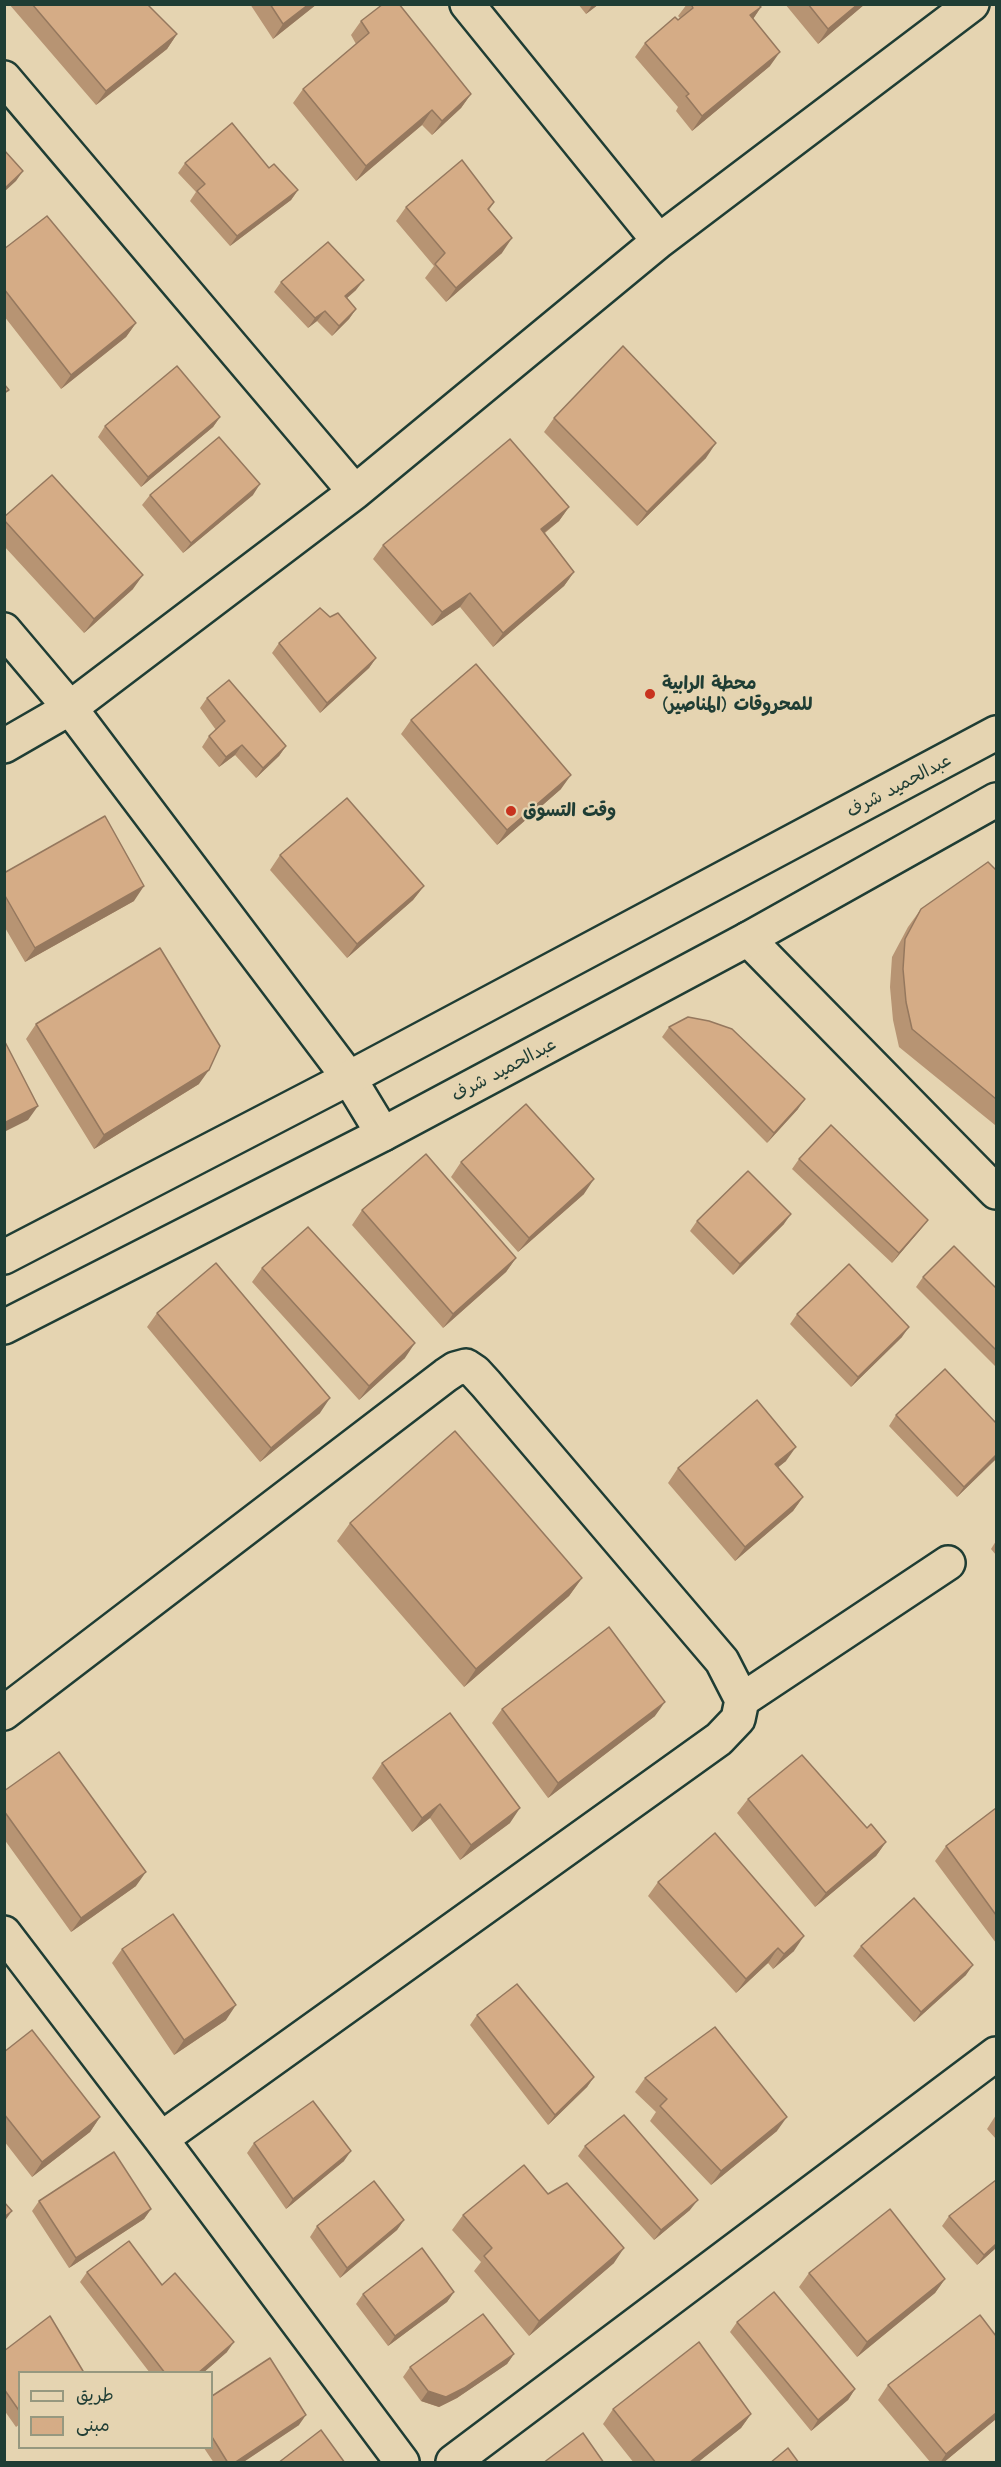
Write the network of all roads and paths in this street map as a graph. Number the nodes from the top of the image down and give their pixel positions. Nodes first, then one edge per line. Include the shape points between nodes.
1 (467, 4) edge
2 (972, 4) edge
3 (4, 78) edge
4 (660, 241) junction
5 (355, 492) junction
6 (4, 630) edge
7 (70, 708) junction
8 (996, 733) edge
9 (4, 746) edge
10 (996, 800) edge
11 (748, 939) junction
12 (348, 1078) junction
13 (383, 1134) junction
14 (996, 1192) edge
15 (4, 1257) edge
16 (4, 1327) edge
17 (948, 1563) dead end
18 (742, 1700) junction
19 (4, 1713) edge
20 (4, 1933) edge
21 (996, 2054) edge
22 (161, 2139) junction
23 (402, 2463) edge
24 (453, 2463) edge

1 - 4 street
2 - 4 street
3 - 5 street
4 - 5 street
5 - 7 street
6 - 7 street
7 - 9 street
7 - 12 street
8 - 12 street, عبدالحميد شرف
10 - 11 street, عبدالحميد شرف
11 - 13 street, عبدالحميد شرف
11 - 14 street
12 - 13 street
12 - 15 street, عبدالحميد شرف
13 - 16 street, عبدالحميد شرف
17 - 18 street
18 - 19 street via 722,1661 486,1384 466,1366 446,1375
18 - 22 street via 738,1719 719,1739
20 - 22 street
21 - 24 street
22 - 23 street

